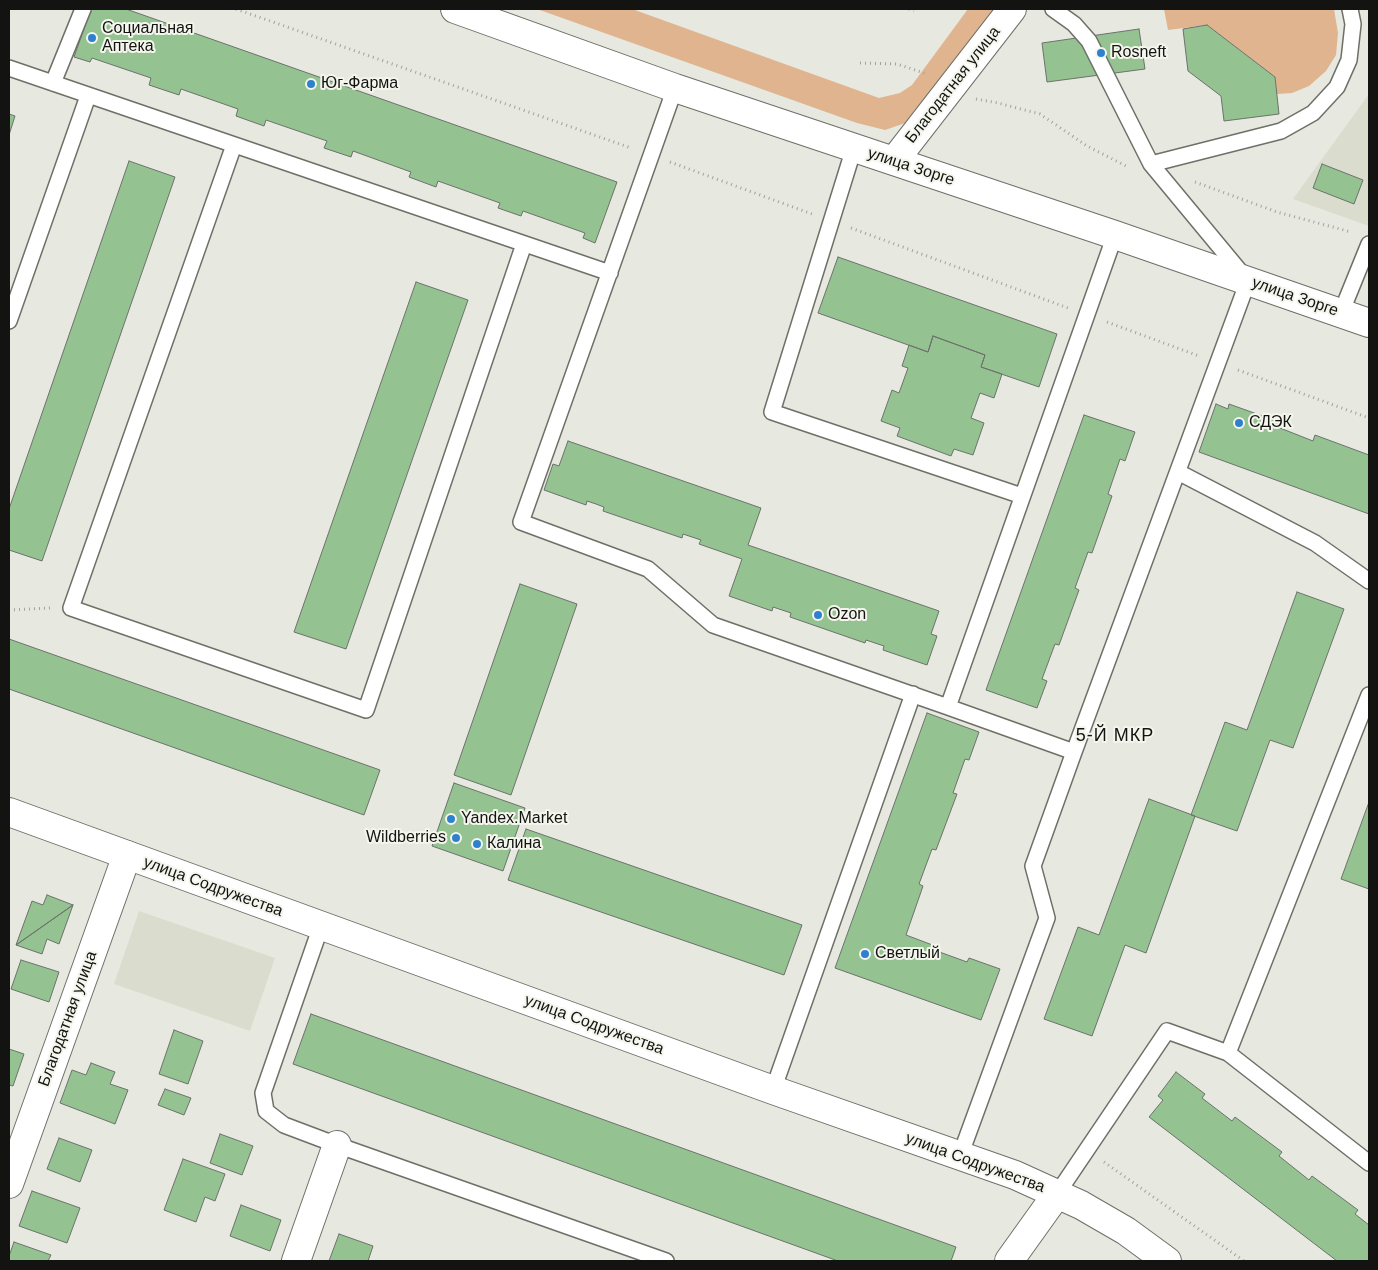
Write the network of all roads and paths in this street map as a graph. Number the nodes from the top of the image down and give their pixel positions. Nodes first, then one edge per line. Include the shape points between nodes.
1 (83, 9) edge
2 (236, 9) edge
3 (454, 9) edge
4 (909, 9) edge
5 (1012, 9) edge
6 (1053, 9) edge
7 (1350, 9) edge
8 (914, 11) dead end
9 (860, 62) dead end
10 (9, 68) edge
11 (929, 75) dead end
12 (53, 83) junction
13 (675, 88) junction
14 (88, 96) junction
15 (975, 99) dead end
16 (234, 145) junction
17 (854, 148) junction
18 (651, 155) junction
19 (894, 161) junction
20 (1156, 170) junction
21 (831, 221) junction
22 (1115, 235) junction
23 (1365, 240) edge
24 (524, 244) junction
25 (610, 273) junction
26 (1248, 281) junction
27 (1341, 313) junction
28 (1087, 315) junction
29 (9, 321) edge
30 (1369, 323) edge
31 (1218, 362) junction
32 (1369, 418) edge
33 (1178, 472) junction
34 (1022, 496) junction
35 (1369, 581) edge
36 (71, 608) junction
37 (9, 610) edge
38 (913, 694) junction
39 (1369, 695) edge
40 (948, 707) junction
41 (1074, 752) junction
42 (9, 812) edge
43 (127, 855) junction
44 (321, 926) junction
45 (1228, 1053) junction
46 (773, 1090) junction
47 (337, 1146) junction
48 (1087, 1149) junction
49 (960, 1156) junction
50 (1369, 1163) edge
51 (9, 1184) edge
52 (1057, 1194) junction
53 (296, 1261) edge
54 (666, 1261) edge
55 (1009, 1261) edge
56 (1167, 1261) edge
57 (1244, 1261) edge

1 - 12 lane
2 - 18 path
3 - 13 street, улица Зорге
4 - 8 path
5 - 19 street, Благодатная улица
6 - 20 lane via 1074,24 1089,41
7 - 20 lane via 1353,24 1349,60 1337,87 1313,113 1281,131
9 - 11 path via 897,64
10 - 12 lane
12 - 14 lane
13 - 17 street, улица Зорге
13 - 18 lane
14 - 16 lane
14 - 29 lane
15 - 20 path via 1040,114 1087,146 1126,167
16 - 24 lane
16 - 36 lane
17 - 19 street, улица Зорге
17 - 21 lane
18 - 21 path
18 - 25 lane
19 - 22 street, улица Зорге
20 - 23 path
20 - 26 lane
21 - 28 path
21 - 34 lane via 772,412
22 - 26 street, улица Зорге
22 - 28 lane
23 - 27 lane
24 - 25 lane
24 - 36 lane via 366,710
25 - 38 lane via 521,522 648,568 713,625
26 - 27 street, улица Зорге
26 - 31 lane
27 - 30 street, улица Зорге
28 - 31 path
28 - 34 lane
31 - 32 path
31 - 33 lane
33 - 35 lane via 1315,543
33 - 41 lane
34 - 40 lane
36 - 37 path
38 - 40 lane
38 - 46 lane
39 - 45 lane
40 - 41 lane
41 - 49 lane via 1034,866 1047,918
42 - 43 street, улица Содружества
43 - 44 street, улица Содружества
43 - 51 street, Благодатная улица
44 - 46 street, улица Содружества
44 - 47 lane via 263,1093 266,1111 284,1125
45 - 48 lane via 1167,1031
45 - 50 lane
46 - 49 street, улица Содружества
47 - 53 street
47 - 54 lane
48 - 52 lane
48 - 57 path
49 - 52 street, улица Содружества
52 - 55 street
52 - 56 street, улица Содружества via 1126,1231

